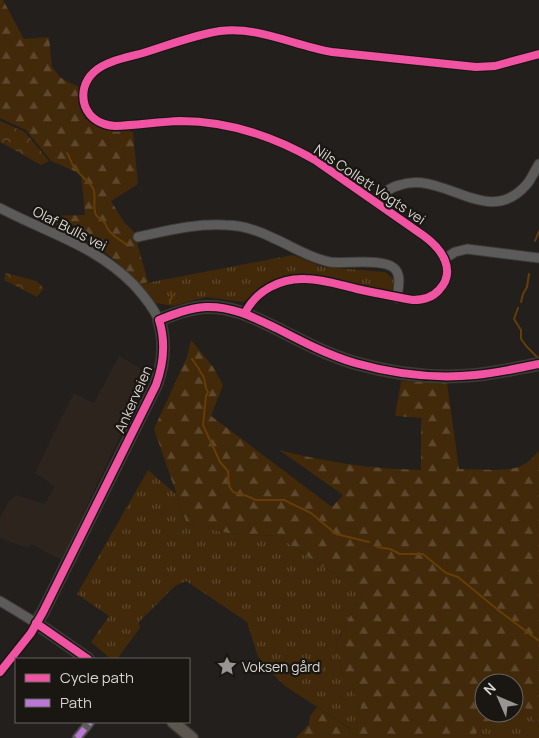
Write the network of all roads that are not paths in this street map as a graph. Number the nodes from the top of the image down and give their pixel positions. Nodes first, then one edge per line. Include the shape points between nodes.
1 (539, 54) edge
2 (539, 164) edge
3 (376, 203) junction
4 (0, 208) edge
5 (138, 237) dead end
6 (539, 258) edge
7 (444, 259) junction
8 (125, 277) joint
9 (397, 298) junction
10 (245, 313) junction
11 (159, 320) junction
12 (539, 364) edge
13 (0, 601) edge
14 (36, 624) junction
15 (87, 658) edge
16 (89, 723) edge
17 (174, 723) edge
18 (77, 738) edge
19 (192, 738) edge

1 - 3 street, Nils Collett Vogts vei via 495,66 455,66 320,50 255,32 228,31 199,36 110,63 96,70 85,85 83,98 86,109 93,118 106,125 192,121 248,130 315,160
2 - 3 street via 526,186 502,201 483,202 431,183 412,182 388,190
3 - 7 street, Nils Collett Vogts vei via 431,241
4 - 8 street, Olaf Bulls vei via 83,247
5 - 9 street via 210,225 247,228 321,260 390,266 398,274
6 - 7 street via 467,249
7 - 9 street via 445,281 435,294 419,300
8 - 11 street, Ankerveien via 154,309
9 - 10 street via 312,279 294,279 266,290
10 - 11 main road via 205,307
10 - 12 main road via 343,359 405,373 476,375
11 - 14 main road, Ankerveien via 164,347 159,377
13 - 14 street
14 - 15 main road
16 - 18 street
17 - 19 main road

